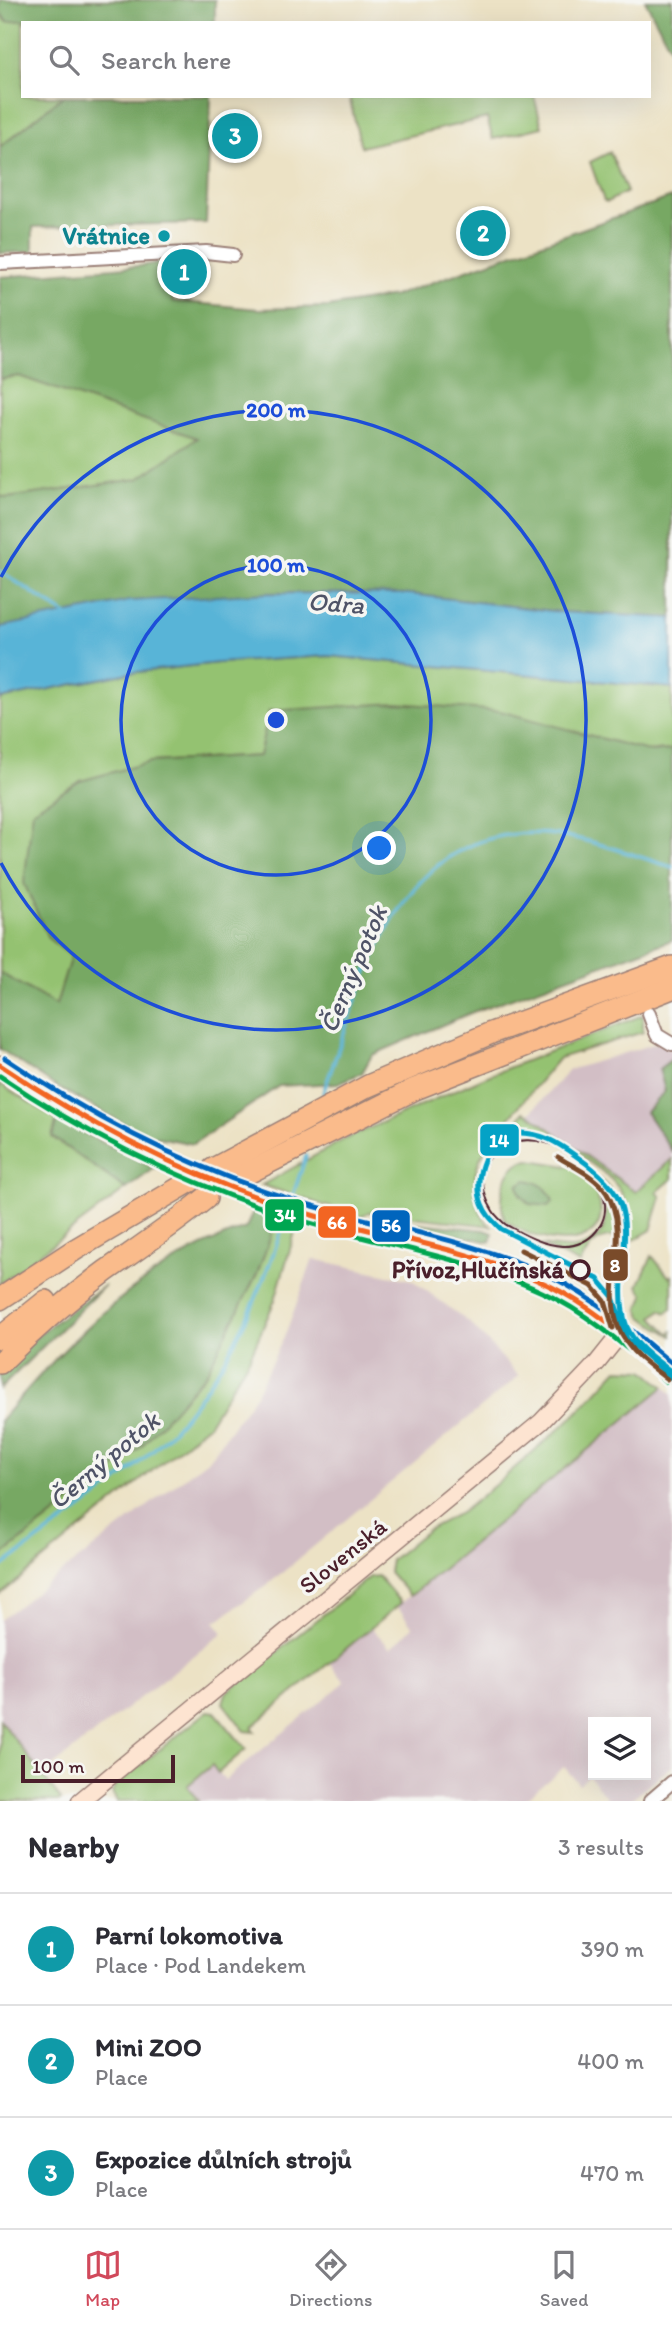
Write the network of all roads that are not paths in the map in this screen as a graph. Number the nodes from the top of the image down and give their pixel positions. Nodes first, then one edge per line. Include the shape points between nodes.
1 (233, 255) dead end
2 (0, 263) edge
3 (672, 967) edge
4 (672, 988) edge
5 (649, 1014) dead end
6 (672, 1044) edge
7 (0, 1065) edge
8 (213, 1169) dead end
9 (238, 1178) dead end
10 (191, 1181) dead end
11 (132, 1217) junction
12 (0, 1299) edge
13 (0, 1314) edge
14 (621, 1333) junction
15 (0, 1338) edge
16 (0, 1363) edge
17 (672, 1375) edge
18 (672, 1782) edge
19 (80, 1801) edge
20 (650, 1801) edge

1 - 2 street via 206,252
3 - 8 highway via 491,1033 368,1086
4 - 9 highway via 503,1052 355,1117
5 - 6 street via 657,1035
7 - 14 main road, bridge via 120,1137 236,1190 514,1271 569,1297
10 - 11 highway
11 - 12 highway
11 - 13 highway
14 - 17 street
14 - 19 street, Slovenská via 541,1422
15 - 16 highway via 50,1298 211,1195 162,1235 105,1272
18 - 20 street

